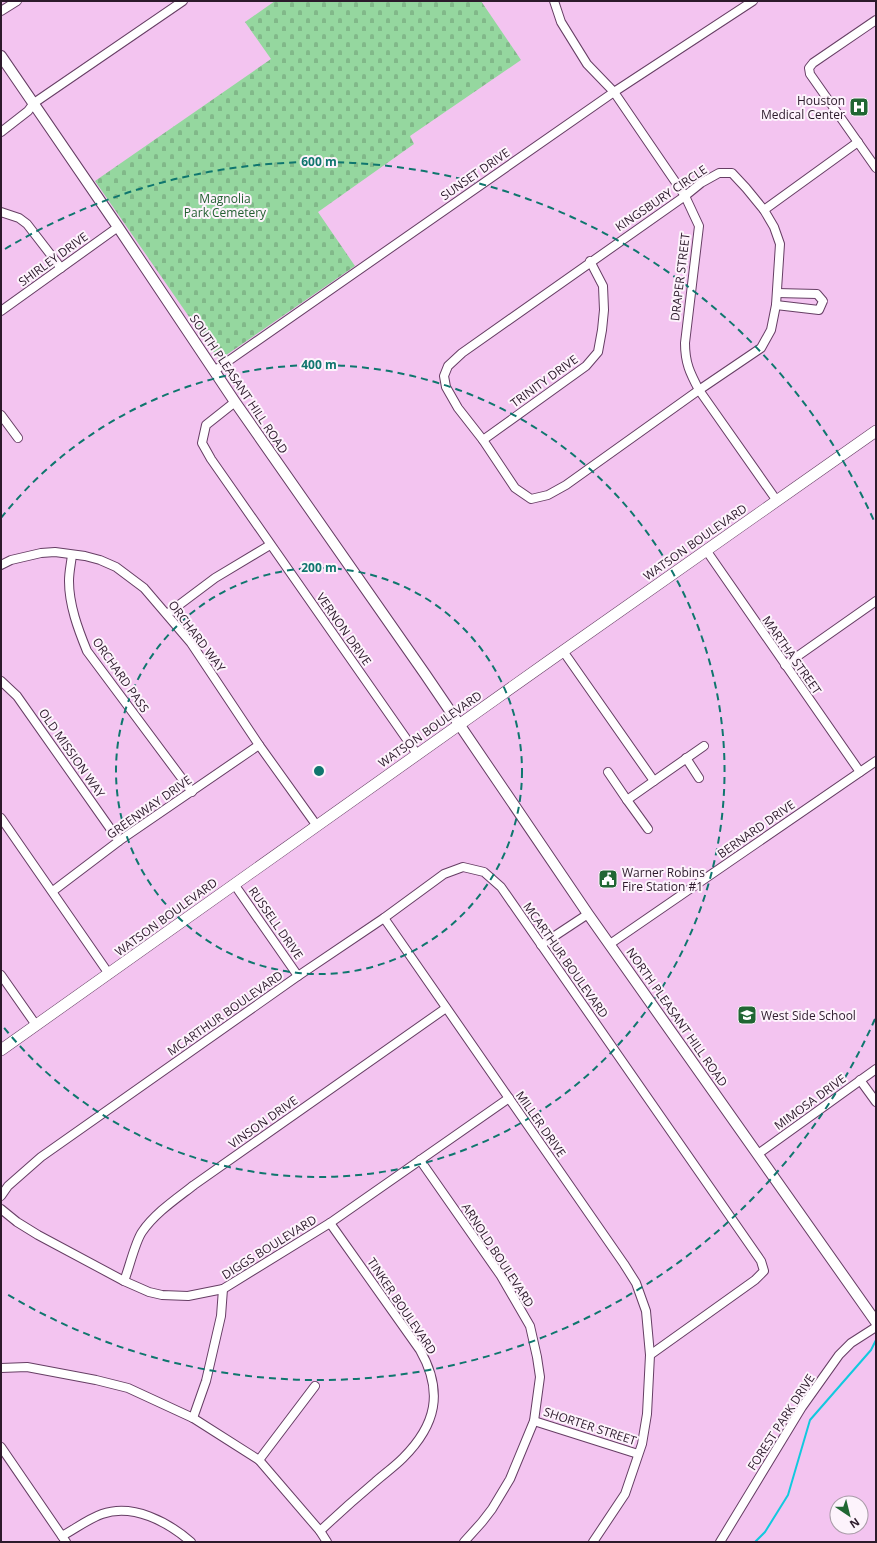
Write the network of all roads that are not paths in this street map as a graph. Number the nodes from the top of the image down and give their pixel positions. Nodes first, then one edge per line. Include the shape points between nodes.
1 (17, 1) edge
2 (183, 1) edge
3 (554, 1) edge
4 (753, 1) edge
5 (1, 11) edge
6 (876, 20) edge
7 (1, 56) edge
8 (614, 92) junction
9 (34, 103) junction
10 (1, 132) edge
11 (858, 142) junction
12 (876, 168) edge
13 (685, 196) junction
14 (764, 210) junction
15 (1, 212) edge
16 (118, 227) junction
17 (590, 262) junction
18 (61, 268) junction
19 (777, 293) junction
20 (776, 306) junction
21 (1, 311) edge
22 (214, 371) junction
23 (699, 390) junction
24 (235, 402) junction
25 (1, 415) edge
26 (876, 431) edge
27 (18, 438) dead end
28 (483, 440) junction
29 (777, 501) junction
30 (270, 544) junction
31 (706, 550) junction
32 (72, 556) junction
33 (1, 565) edge
34 (876, 601) edge
35 (168, 614) junction
36 (563, 651) junction
37 (785, 665) junction
38 (1, 681) edge
39 (458, 725) junction
40 (259, 745) junction
41 (704, 746) dead end
42 (417, 754) junction
43 (686, 758) junction
44 (876, 762) edge
45 (608, 772) dead end
46 (860, 772) junction
47 (699, 778) dead end
48 (654, 781) junction
49 (192, 792) junction
50 (627, 800) junction
51 (1, 818) edge
52 (317, 826) junction
53 (648, 829) dead end
54 (119, 841) junction
55 (234, 884) junction
56 (52, 891) junction
57 (588, 914) junction
58 (384, 918) junction
59 (610, 944) junction
60 (541, 945) junction
61 (109, 974) junction
62 (1, 975) edge
63 (298, 976) junction
64 (446, 1008) junction
65 (36, 1025) junction
66 (1, 1050) edge
67 (876, 1069) edge
68 (860, 1080) junction
69 (509, 1098) junction
70 (876, 1102) edge
71 (758, 1154) junction
72 (420, 1160) junction
73 (1, 1196) edge
74 (1, 1209) edge
75 (330, 1223) junction
76 (124, 1281) junction
77 (223, 1289) junction
78 (876, 1322) edge
79 (876, 1327) edge
80 (650, 1355) junction
81 (1, 1368) edge
82 (315, 1386) dead end
83 (193, 1418) junction
84 (534, 1421) junction
85 (1, 1447) edge
86 (638, 1454) junction
87 (259, 1460) junction
88 (320, 1531) junction
89 (64, 1539) edge
90 (191, 1542) edge
91 (327, 1542) edge
92 (464, 1542) edge
93 (592, 1542) edge
94 (720, 1542) edge

1 - 5 street
2 - 9 street
3 - 8 street, DRAPER STREET via 561,22 587,64
4 - 8 street, SUNSET DRIVE
6 - 11 street via 809,68 810,74
7 - 9 street, SOUTH PLEASANT HILL ROAD
8 - 13 street, DRAPER STREET
8 - 22 street, SUNSET DRIVE
9 - 10 street via 28,112
9 - 16 street, SOUTH PLEASANT HILL ROAD
11 - 12 street
11 - 14 street
13 - 14 street, KINGSBURY CIRCLE via 719,173 732,173
13 - 17 street, KINGSBURY CIRCLE
13 - 23 street, DRAPER STREET via 699,226 684,343 685,359
14 - 19 street, KINGSBURY CIRCLE via 780,244
15 - 18 street via 19,218 27,224
16 - 18 street, SHIRLEY DRIVE
16 - 22 street, SOUTH PLEASANT HILL ROAD
17 - 28 street, TRINITY DRIVE via 603,286 604,310 598,352 586,366
17 - 28 street, KINGSBURY CIRCLE via 462,353 448,366 444,376 446,387 458,408
18 - 21 street, SHIRLEY DRIVE
19 - 20 street, KINGSBURY CIRCLE
19 - 20 street via 817,294 823,301 819,310
20 - 23 street, KINGSBURY CIRCLE via 771,330 761,348
22 - 24 street, SOUTH PLEASANT HILL ROAD
23 - 28 street, KINGSBURY CIRCLE via 566,485 531,499 515,488
23 - 29 street, DRAPER STREET
24 - 30 street, VERNON DRIVE via 206,425 202,443
24 - 39 street, SOUTH PLEASANT HILL ROAD
25 - 27 street
26 - 29 main road, WATSON BOULEVARD
29 - 31 main road, WATSON BOULEVARD
30 - 35 street via 215,578
30 - 42 street, VERNON DRIVE
31 - 36 main road, WATSON BOULEVARD
31 - 37 street, MARTHA STREET
32 - 33 street, ORCHARD WAY via 55,552 41,553
32 - 35 street, ORCHARD WAY via 85,556 116,567 144,588
32 - 49 street, ORCHARD PASS via 69,581 72,606 87,651
34 - 37 street
35 - 40 street, ORCHARD WAY
36 - 39 main road, WATSON BOULEVARD
36 - 48 street
37 - 46 street, MARTHA STREET
38 - 54 street, OLD MISSION WAY via 17,696
39 - 42 main road, WATSON BOULEVARD
39 - 57 street, NORTH PLEASANT HILL ROAD
40 - 49 street, GREENWAY DRIVE
40 - 52 street, ORCHARD WAY
41 - 43 street
42 - 52 main road, WATSON BOULEVARD
43 - 47 street
43 - 48 street
44 - 46 street, BERNARD DRIVE
45 - 50 street
46 - 59 street, BERNARD DRIVE
48 - 50 street
49 - 54 street, GREENWAY DRIVE
50 - 53 street
51 - 56 street
52 - 55 main road, WATSON BOULEVARD
54 - 56 street, GREENWAY DRIVE
55 - 61 main road, WATSON BOULEVARD
55 - 63 street, RUSSELL DRIVE
56 - 61 street
57 - 59 street, NORTH PLEASANT HILL ROAD
57 - 60 street
58 - 60 street, MCARTHUR BOULEVARD via 444,874 464,867 484,872 500,887
58 - 63 street, MCARTHUR BOULEVARD
58 - 64 street, MILLER DRIVE
59 - 71 street, NORTH PLEASANT HILL ROAD
60 - 80 street, MCARTHUR BOULEVARD via 761,1261 764,1271
61 - 65 main road, WATSON BOULEVARD
62 - 65 street
63 - 73 street, MCARTHUR BOULEVARD via 41,1157 8,1186
64 - 69 street, MILLER DRIVE
64 - 76 street, VINSON DRIVE via 170,1204 141,1233
65 - 66 main road, WATSON BOULEVARD
67 - 68 street, MIMOSA DRIVE
68 - 70 street
68 - 71 street, MIMOSA DRIVE
69 - 72 street, DIGGS BOULEVARD
69 - 80 street, MILLER DRIVE via 636,1283 646,1312
71 - 78 street, NORTH PLEASANT HILL ROAD
72 - 75 street, DIGGS BOULEVARD
72 - 84 street, ARNOLD BOULEVARD via 501,1276 530,1326 540,1377
74 - 76 street, DIGGS BOULEVARD via 38,1235
75 - 77 street, DIGGS BOULEVARD
75 - 88 street, TINKER BOULEVARD via 426,1360 434,1384 434,1399 432,1417 416,1443 403,1458
76 - 77 street, DIGGS BOULEVARD via 162,1295 188,1296
77 - 83 street via 216,1338
79 - 94 street, FOREST PARK DRIVE via 839,1355 802,1407
80 - 86 street via 647,1414
81 - 83 street via 27,1368 128,1388
82 - 87 street
83 - 87 street
84 - 86 street, SHORTER STREET
84 - 92 street, ARNOLD BOULEVARD via 510,1478 492,1509
85 - 89 street
86 - 93 street via 625,1494
87 - 88 street
88 - 91 street
89 - 90 street via 102,1514 118,1510 142,1513 174,1528

